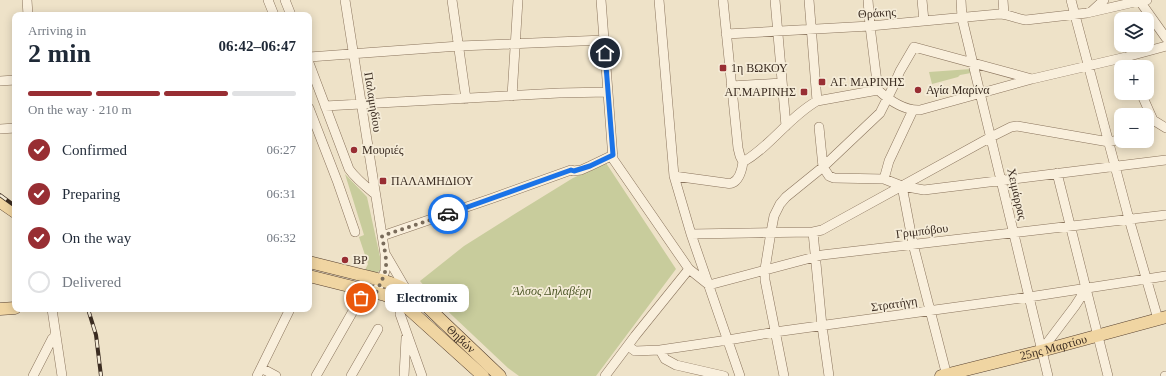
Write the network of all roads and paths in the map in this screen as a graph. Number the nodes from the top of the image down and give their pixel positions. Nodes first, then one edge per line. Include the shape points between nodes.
1 (27, 0) edge
2 (268, 0) edge
3 (285, 0) edge
4 (346, 0) edge
5 (452, 0) edge
6 (518, 0) edge
7 (601, 0) edge
8 (659, 0) edge
9 (723, 0) edge
10 (775, 0) edge
11 (809, 0) edge
12 (868, 0) edge
13 (922, 0) edge
14 (960, 0) edge
15 (1003, 0) edge
16 (1071, 0) edge
17 (1104, 0) edge
18 (1142, 0) edge
19 (1092, 11) junction
20 (28, 12) edge
21 (273, 12) edge
22 (290, 12) edge
23 (1004, 14) junction
24 (1075, 15) junction
25 (962, 18) junction
26 (924, 21) junction
27 (870, 26) junction
28 (810, 29) junction
29 (778, 31) junction
30 (726, 34) junction
31 (1166, 38) edge
32 (604, 40) junction
33 (515, 44) junction
34 (459, 46) junction
35 (1166, 46) edge
36 (354, 53) junction
37 (312, 57) edge
38 (1126, 58) joint
39 (973, 64) junction
40 (1089, 66) junction
41 (312, 71) edge
42 (1032, 79) junction
43 (12, 80) edge
44 (0, 81) edge
45 (782, 83) junction
46 (732, 86) junction
47 (878, 90) junction
48 (608, 92) junction
49 (981, 94) junction
50 (512, 96) junction
51 (466, 99) junction
52 (888, 99) junction
53 (817, 101) junction
54 (361, 104) junction
55 (325, 106) junction
56 (913, 110) junction
57 (312, 117) edge
58 (1154, 124) edge
59 (786, 126) junction
60 (819, 127) dead end
61 (12, 128) edge
62 (1166, 128) edge
63 (0, 130) edge
64 (990, 137) junction
65 (1114, 141) edge
66 (1109, 142) junction
67 (613, 155) junction
68 (1166, 160) edge
69 (744, 162) junction
70 (1115, 166) junction
71 (823, 167) junction
72 (1057, 173) junction
73 (674, 176) junction
74 (884, 179) junction
75 (1001, 180) junction
76 (902, 186) junction
77 (375, 194) junction
78 (12, 202) edge
79 (1, 203) edge
80 (12, 210) edge
81 (1166, 215) edge
82 (1129, 219) junction
83 (1070, 226) junction
84 (355, 232) dead end
85 (771, 232) junction
86 (813, 232) junction
87 (1013, 232) junction
88 (691, 234) junction
89 (382, 236) junction
90 (913, 244) junction
91 (385, 254) junction
92 (815, 256) junction
93 (312, 263) edge
94 (689, 269) junction
95 (764, 269) junction
96 (1166, 276) edge
97 (312, 277) edge
98 (1146, 279) junction
99 (382, 280) junction
100 (709, 284) junction
101 (1086, 289) junction
102 (408, 291) junction
103 (371, 292) junction
104 (1029, 298) junction
105 (402, 302) junction
106 (12, 308) edge
107 (0, 309) edge
108 (930, 311) junction
109 (52, 312) edge
110 (289, 312) edge
111 (1162, 318) edge
112 (822, 326) junction
113 (378, 329) dead end
114 (775, 332) junction
115 (56, 335) junction
116 (406, 335) junction
117 (1097, 335) junction
118 (728, 340) junction
119 (628, 346) junction
120 (660, 350) junction
121 (1041, 351) junction
122 (259, 372) edge
123 (33, 376) edge
124 (62, 376) edge
125 (276, 376) edge
126 (316, 376) edge
127 (351, 376) edge
128 (404, 376) edge
129 (422, 376) edge
130 (483, 376) edge
131 (500, 376) edge
132 (605, 376) edge
133 (724, 376) edge
134 (740, 376) edge
135 (784, 376) edge
136 (829, 376) edge
137 (945, 376) edge
138 (1048, 376) edge
139 (1108, 376) edge

1 - 20 street
2 - 21 street
3 - 22 street
4 - 36 street, Παλαμηδίου
5 - 34 street
6 - 33 street
7 - 32 street
8 - 73 street
9 - 30 street
10 - 29 street
11 - 28 street
12 - 27 street
13 - 26 street
14 - 25 street, Χειμάρρας
15 - 23 street
16 - 24 street
17 - 19 street
18 - 19 street, Θράκης
18 - 31 street
19 - 24 street, Θράκης
23 - 24 street, Θράκης via 1026,20
23 - 25 street, Θράκης
24 - 40 street
25 - 26 street, Θράκης
25 - 39 street, Χειμάρρας
26 - 27 street, Θράκης
27 - 28 street, Θράκης
27 - 47 street
28 - 29 street, Θράκης
28 - 53 street
29 - 30 street, Θράκης
29 - 45 street
30 - 46 street
32 - 33 street
32 - 48 street
33 - 34 street
33 - 50 street
34 - 36 street
34 - 51 street
35 - 38 street
36 - 37 street
36 - 54 street, Παλαμηδίου
38 - 40 street
39 - 42 street
39 - 49 street, Χειμάρρας
39 - 52 street via 914,47
40 - 42 street
40 - 66 street
41 - 55 street
42 - 49 street
43 - 44 street
45 - 46 street
45 - 59 street
46 - 69 street via 738,148
47 - 52 street
47 - 53 street
48 - 50 street
48 - 67 street
49 - 56 street
49 - 64 street, Χειμάρρας
50 - 51 street
51 - 54 street
52 - 56 street
52 - 71 street via 880,113
53 - 59 street
54 - 55 street
54 - 77 street, Παλαμηδίου
55 - 77 street via 349,169 353,176
56 - 74 street via 889,161
57 - 84 street
58 - 62 street
59 - 69 street
60 - 71 street
61 - 63 street
64 - 66 street via 1017,126
64 - 75 street, Χειμάρρας
64 - 76 street
65 - 66 street
66 - 70 street
67 - 89 street via 581,170 571,170
67 - 94 street via 618,168
68 - 70 street
69 - 73 street via 738,179 732,183
70 - 72 street
70 - 82 street
71 - 74 street via 829,176 834,178
71 - 85 street via 780,204 774,216
72 - 75 street
72 - 83 street
73 - 88 street
74 - 76 street
75 - 76 street via 924,190
75 - 87 street, Χειμάρρας
76 - 86 street via 822,230
76 - 90 street
77 - 89 street, Παλαμηδίου
78 - 79 main road
79 - 80 main road
81 - 82 street, Γριμπόβου
82 - 83 street, Γριμπόβου
82 - 98 street
83 - 87 street, Γριμπόβου
83 - 101 street
85 - 86 street
85 - 88 street
85 - 95 street
86 - 92 street
87 - 90 street, Γριμπόβου
87 - 104 street, Χειμάρρας
88 - 100 street
89 - 91 street, Παλαμηδίου
90 - 92 street, Γριμπόβου
90 - 108 street
91 - 99 street, Παλαμηδίου
91 - 102 street, Παλαμηδίου
92 - 95 street, Γριμπόβου
92 - 112 street
93 - 99 main road, Θηβών
94 - 100 street
94 - 119 street
95 - 100 street, Γριμπόβου
95 - 114 street
96 - 98 street, Στρατήγη
97 - 103 main road, Θηβών
98 - 101 street, Στρατήγη
98 - 111 street
99 - 102 main road, Θηβών
99 - 103 street, Παλαμηδίου
100 - 118 street
101 - 104 street, Στρατήγη
101 - 117 street
101 - 121 street
102 - 105 street
102 - 131 main road, Θηβών
103 - 105 main road, Θηβών
103 - 126 street, Παλαμηδίου
104 - 108 street, Στρατήγη
104 - 121 street, Χειμάρρας
105 - 116 street via 400,314
105 - 130 main road, Θηβών
106 - 107 main road
108 - 112 street, Στρατήγη
108 - 137 street
109 - 115 street
110 - 122 street
111 - 117 main road, 25ης Μαρτίου
112 - 114 street, Στρατήγη
112 - 136 street
113 - 127 street
114 - 118 street, Στρατήγη
114 - 135 street
115 - 123 street
115 - 124 street
116 - 128 street
116 - 129 street
117 - 121 main road, 25ης Μαρτίου
117 - 139 street
118 - 120 street, Στρατήγη
118 - 134 street
119 - 120 street, Στρατήγη via 635,351
119 - 132 street
120 - 133 street via 665,359 676,365
121 - 137 main road, 25ης Μαρτίου
121 - 138 street, Χειμάρρας
122 - 125 street

